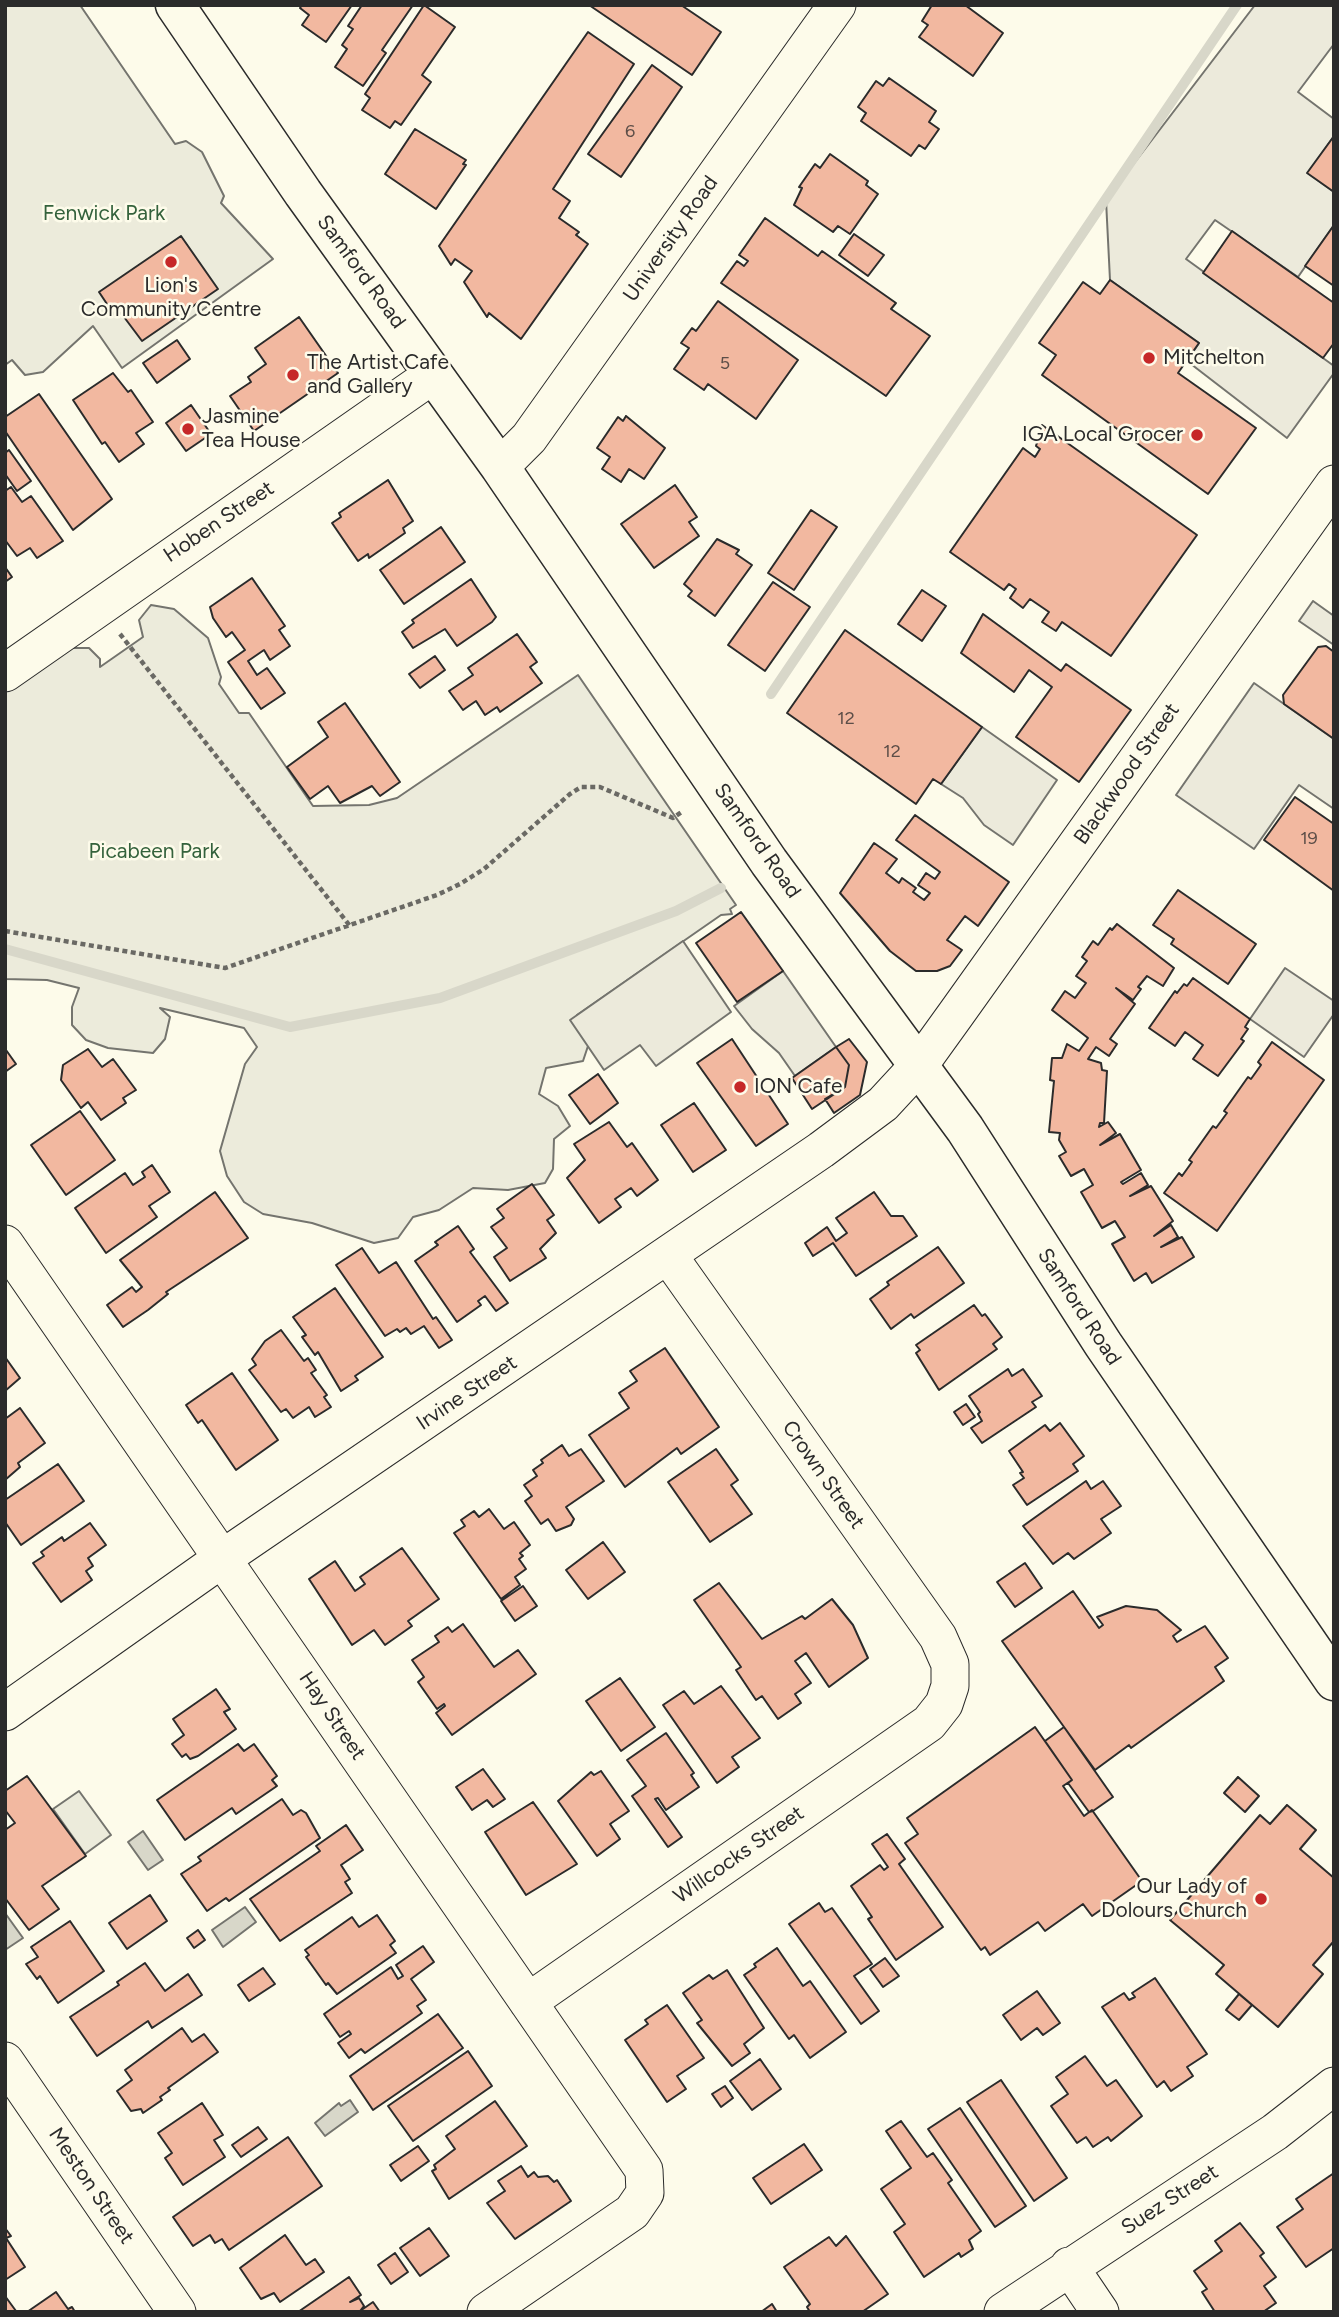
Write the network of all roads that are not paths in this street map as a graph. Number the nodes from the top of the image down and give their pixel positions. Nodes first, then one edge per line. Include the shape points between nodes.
1 (175, 5) edge
2 (837, 5) edge
3 (434, 374) junction
4 (500, 467) junction
5 (1334, 484) edge
6 (5, 673) edge
7 (920, 1064) junction
8 (5, 1244) edge
9 (668, 1255) junction
10 (223, 1558) junction
11 (1332, 1674) edge
12 (944, 1704) joint
13 (5, 1712) edge
14 (528, 2002) junction
15 (5, 2060) edge
16 (1334, 2085) edge
17 (1069, 2266) junction
18 (177, 2312) edge
19 (486, 2312) edge
20 (1003, 2312) edge
21 (1100, 2312) edge

1 - 3 main road, Samford Road
2 - 4 street, University Road via 529,438
3 - 4 main road, Samford Road
3 - 6 street, Hoben Street
4 - 7 main road, Samford Road via 769,862
5 - 7 street, Blackwood Street
7 - 9 street, Irvine Street via 874,1112
7 - 11 main road, Samford Road via 1103,1344
8 - 10 street, Hay Street
9 - 10 street, Irvine Street
9 - 12 street, Crown Street via 938,1637 950,1664
10 - 13 street, Irvine Street
10 - 14 street, Hay Street
12 - 14 street, Willcocks Street via 929,1723
14 - 19 street, Hay Street via 647,2183 632,2212
15 - 18 street, Meston Street
16 - 17 street, Suez Street via 1275,2132
17 - 20 street, Suez Street
17 - 21 street

